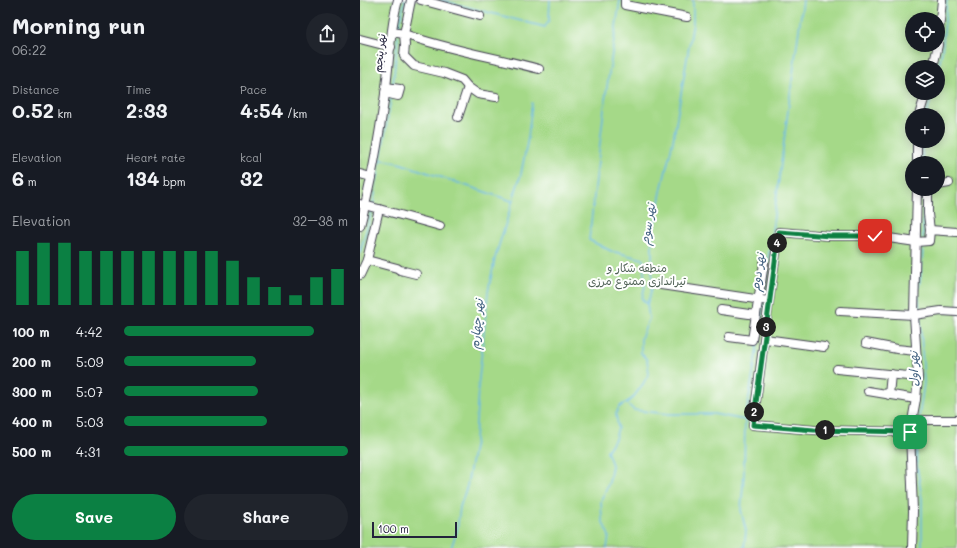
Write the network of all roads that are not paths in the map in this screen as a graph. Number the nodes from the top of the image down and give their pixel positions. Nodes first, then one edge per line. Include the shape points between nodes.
1 (398, 0) edge
2 (411, 0) edge
3 (422, 0) edge
4 (625, 0) edge
5 (942, 0) edge
6 (941, 12) edge
7 (480, 16) dead end
8 (687, 17) dead end
9 (398, 33) junction
10 (360, 39) edge
11 (391, 47) junction
12 (539, 68) dead end
13 (468, 87) junction
14 (496, 97) dead end
15 (458, 117) dead end
16 (360, 174) edge
17 (371, 177) junction
18 (949, 183) dead end
19 (945, 184) edge
20 (917, 196) edge
21 (928, 196) edge
22 (370, 207) edge
23 (360, 226) edge
24 (440, 226) dead end
25 (930, 230) junction
26 (957, 232) edge
27 (920, 241) junction
28 (367, 260) junction
29 (764, 263) dead end
30 (416, 274) dead end
31 (360, 275) edge
32 (661, 285) dead end
33 (763, 300) junction
34 (721, 310) dead end
35 (840, 311) dead end
36 (957, 312) edge
37 (919, 314) junction
38 (756, 315) junction
39 (729, 337) dead end
40 (765, 339) junction
41 (866, 343) dead end
42 (824, 347) dead end
43 (916, 351) junction
44 (837, 369) dead end
45 (891, 374) junction
46 (918, 377) junction
47 (868, 391) dead end
48 (889, 395) junction
49 (916, 399) junction
50 (917, 420) junction
51 (957, 420) edge
52 (910, 432) junction
53 (912, 548) edge

1 - 9 street, نهر پنجم via 394,14
2 - 9 street
3 - 7 street
4 - 8 street via 625,5
5 - 6 street
9 - 11 street, نهر پنجم
9 - 12 street via 476,55
9 - 13 street via 405,45 404,56 414,66 462,80
10 - 11 street
11 - 17 street, نهر پنجم via 390,91
13 - 14 street via 478,94
13 - 15 street
16 - 17 street
17 - 22 street, نهر پنجم
18 - 19 street
20 - 27 street
21 - 25 street
22 - 23 street, نهر پنجم
22 - 24 street
22 - 28 street, نهر پنجم
25 - 26 street
25 - 27 street via 929,241
27 - 33 street via 875,236 779,232
27 - 37 street via 914,280
28 - 30 street
28 - 31 street, نهر پنجم
29 - 33 street
32 - 33 street
33 - 38 street
33 - 40 street
34 - 38 street
35 - 37 street
36 - 37 street
37 - 43 street
38 - 39 street via 752,340
40 - 42 street
40 - 52 street via 753,425 814,430
41 - 43 street
43 - 46 street
44 - 45 street
45 - 46 street
45 - 48 street
46 - 49 street
47 - 48 street
48 - 49 street
49 - 50 street
50 - 51 street
50 - 52 street
52 - 53 street

